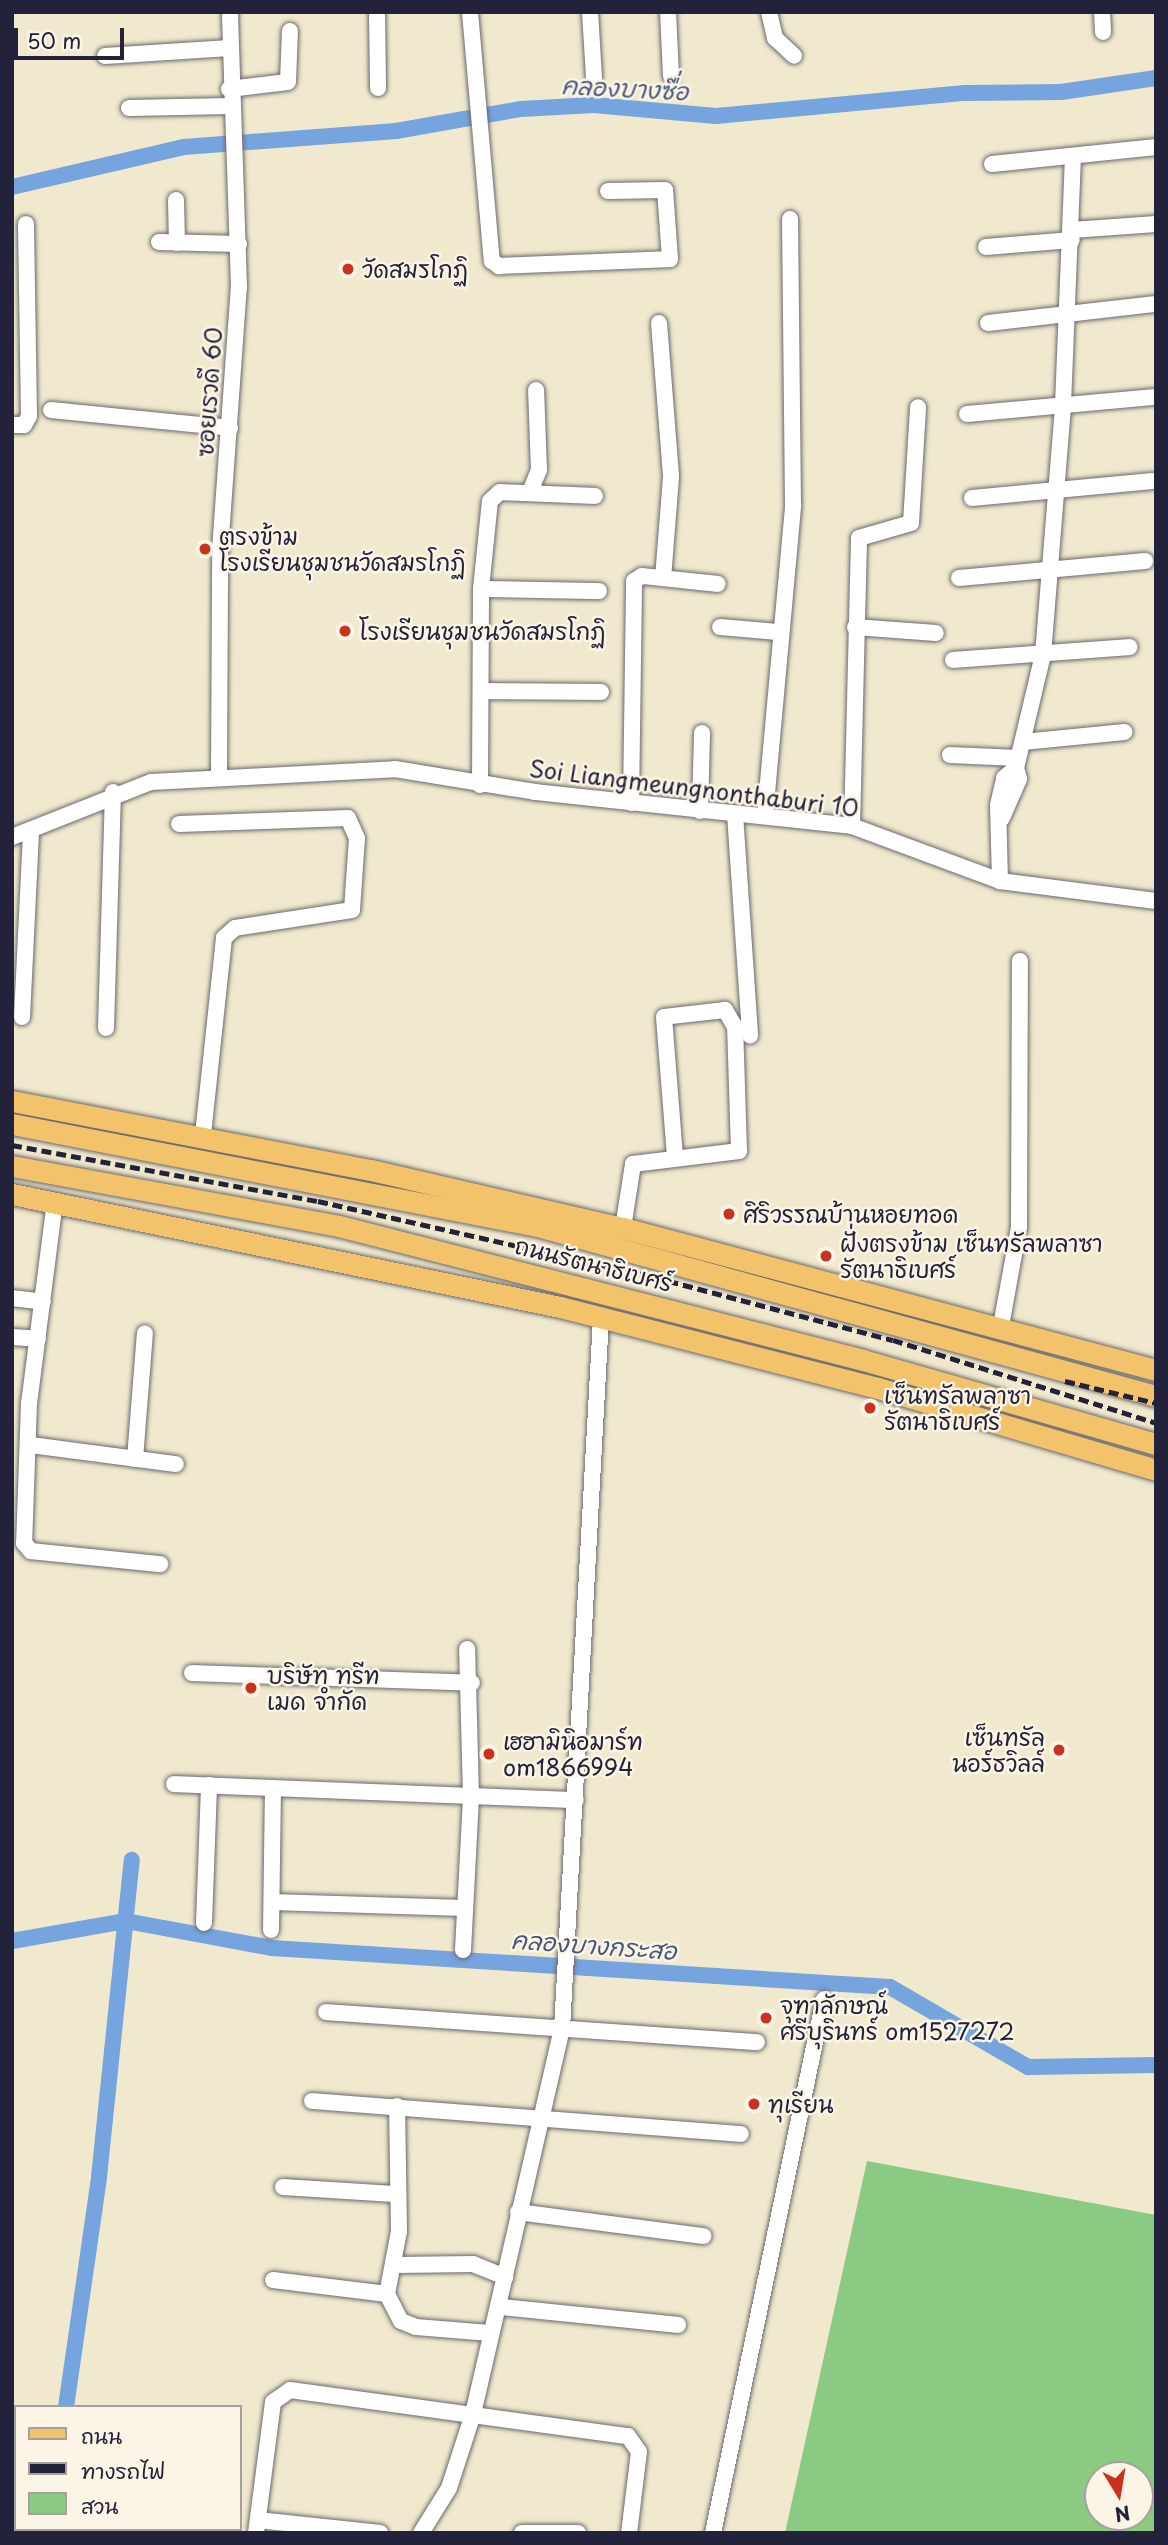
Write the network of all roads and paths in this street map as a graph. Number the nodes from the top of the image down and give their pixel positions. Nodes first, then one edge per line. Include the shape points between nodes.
1 (230, 12) edge
2 (377, 12) edge
3 (470, 12) edge
4 (590, 12) edge
5 (668, 12) edge
6 (769, 12) edge
7 (1102, 12) edge
8 (290, 31) dead end
9 (1103, 33) dead end
10 (230, 48) junction
11 (794, 56) dead end
12 (104, 57) dead end
13 (671, 76) dead end
14 (594, 78) dead end
15 (229, 89) junction
16 (379, 89) dead end
17 (230, 106) junction
18 (129, 108) dead end
19 (1156, 148) edge
20 (1073, 158) junction
21 (992, 164) dead end
22 (608, 191) dead end
23 (176, 200) dead end
24 (790, 219) dead end
25 (26, 224) dead end
26 (1156, 224) edge
27 (1072, 235) junction
28 (159, 242) dead end
29 (177, 243) junction
30 (239, 244) junction
31 (986, 247) dead end
32 (1156, 304) edge
33 (1068, 315) junction
34 (659, 323) dead end
35 (988, 323) dead end
36 (536, 390) dead end
37 (1154, 397) edge
38 (1063, 405) junction
39 (918, 407) dead end
40 (51, 410) dead end
41 (967, 414) dead end
42 (12, 425) edge
43 (230, 428) junction
44 (1152, 481) dead end
45 (1057, 491) junction
46 (530, 492) junction
47 (595, 496) dead end
48 (972, 498) dead end
49 (1145, 561) dead end
50 (1048, 569) junction
51 (663, 578) junction
52 (959, 579) dead end
53 (718, 583) dead end
54 (481, 589) junction
55 (599, 591) dead end
56 (720, 627) dead end
57 (855, 627) junction
58 (778, 632) junction
59 (936, 634) dead end
60 (1130, 647) dead end
61 (1043, 655) junction
62 (953, 660) dead end
63 (481, 691) junction
64 (601, 691) dead end
65 (1125, 732) dead end
66 (702, 733) dead end
67 (1023, 742) junction
68 (950, 755) dead end
69 (1017, 763) junction
70 (219, 775) junction
71 (480, 785) junction
72 (113, 792) junction
73 (631, 803) junction
74 (700, 811) junction
75 (735, 814) junction
76 (765, 815) junction
77 (179, 824) dead end
78 (852, 826) junction
79 (31, 830) junction
80 (12, 837) edge
81 (1000, 881) junction
82 (1156, 901) edge
83 (1020, 961) dead end
84 (22, 1017) dead end
85 (106, 1028) dead end
86 (750, 1035) dead end
87 (12, 1101) edge
88 (12, 1117) edge
89 (12, 1124) edge
90 (54, 1131) junction
91 (203, 1136) junction
92 (675, 1156) junction
93 (12, 1166) edge
94 (136, 1189) junction
95 (12, 1193) edge
96 (55, 1202) junction
97 (537, 1226) junction
98 (623, 1228) junction
99 (726, 1255) junction
100 (12, 1298) edge
101 (43, 1302) junction
102 (601, 1317) junction
103 (1001, 1326) junction
104 (145, 1333) dead end
105 (12, 1336) edge
106 (38, 1339) junction
107 (863, 1360) junction
108 (1156, 1370) edge
109 (1156, 1396) edge
110 (971, 1414) junction
111 (1156, 1444) edge
112 (31, 1445) junction
113 (135, 1459) junction
114 (176, 1464) dead end
115 (1156, 1470) edge
116 (160, 1564) dead end
117 (467, 1649) dead end
118 (192, 1673) dead end
119 (472, 1683) junction
120 (174, 1784) dead end
121 (209, 1785) junction
122 (273, 1788) junction
123 (471, 1797) junction
124 (576, 1800) junction
125 (272, 1902) junction
126 (464, 1908) junction
127 (204, 1923) dead end
128 (271, 1930) dead end
129 (463, 1950) dead end
130 (824, 1999) dead end
131 (326, 2012) dead end
132 (562, 2029) junction
133 (757, 2042) dead end
134 (312, 2101) dead end
135 (397, 2106) junction
136 (540, 2119) junction
137 (741, 2134) dead end
138 (283, 2187) dead end
139 (394, 2194) junction
140 (519, 2212) junction
141 (703, 2236) dead end
142 (397, 2265) junction
143 (505, 2277) junction
144 (273, 2280) dead end
145 (387, 2294) junction
146 (502, 2307) junction
147 (678, 2325) dead end
148 (490, 2333) junction
149 (473, 2414) junction
150 (257, 2526) edge
151 (380, 2533) edge
152 (421, 2533) edge
153 (522, 2533) edge
154 (578, 2533) edge
155 (629, 2533) edge
156 (713, 2533) edge

1 - 10 street, ซอยเรวดี 60
2 - 16 street
3 - 22 street via 474,104 491,258 499,266 670,259 665,190
4 - 14 street
5 - 13 street
6 - 11 street via 775,38
7 - 9 street
8 - 15 street via 288,82
10 - 12 street
10 - 15 street, ซอยเรวดี 60
15 - 17 street, ซอยเรวดี 60
17 - 18 street
17 - 30 street, ซอยเรวดี 60
19 - 20 street
20 - 21 street
20 - 27 street
23 - 29 street
24 - 58 street via 793,505
25 - 42 street via 29,416 24,425
26 - 27 street
27 - 31 street
27 - 33 street
28 - 29 street
29 - 30 street
30 - 43 street, ซอยเรวดี 60
32 - 33 street
33 - 35 street
33 - 38 street
34 - 51 street via 671,477
36 - 46 street via 539,470
37 - 38 street
38 - 41 street
38 - 45 street
39 - 57 street via 911,523 859,538
40 - 43 street
43 - 70 street, ซอยเรวดี 60 via 220,550
44 - 45 street
45 - 48 street
45 - 50 street
46 - 47 street
46 - 54 street via 491,498
49 - 50 street
50 - 52 street
50 - 61 street
51 - 53 street
51 - 73 street via 635,581
54 - 55 street
54 - 63 street
56 - 58 street
57 - 59 street
57 - 78 street via 860,677
58 - 76 street
60 - 61 street
61 - 62 street
61 - 67 street
63 - 64 street
63 - 71 street
65 - 67 street
66 - 74 street
67 - 69 street
68 - 69 street
69 - 81 street via 1004,778
70 - 71 street, Soi Liangmeungnonthaburi 10 via 395,769
70 - 72 street, Soi Liangmeungnonthaburi 10
71 - 73 street, Soi Liangmeungnonthaburi 10
72 - 79 street, Soi Liangmeungnonthaburi 10
72 - 85 street
73 - 74 street, Soi Liangmeungnonthaburi 10
74 - 75 street, Soi Liangmeungnonthaburi 10
75 - 76 street, Soi Liangmeungnonthaburi 10
75 - 86 street
76 - 78 street, Soi Liangmeungnonthaburi 10
77 - 91 street via 348,818 357,838 352,910 235,928 224,938
78 - 81 street, Soi Liangmeungnonthaburi 10
79 - 80 street, Soi Liangmeungnonthaburi 10
79 - 84 street
81 - 82 street, Soi Liangmeungnonthaburi 10
83 - 103 street via 1018,1227
87 - 91 main road, ถนนรัตนาธิเบศร์
88 - 90 main road
89 - 90 main road, ถนนรัตนาธิเบศร์
90 - 97 main road, ถนนรัตนาธิเบศร์
91 - 98 main road, ถนนรัตนาธิเบศร์
92 - 92 street via 738,1151 734,1019 725,1010 664,1017
92 - 98 street via 633,1164
93 - 94 main road, ถนนรัตนาธิเบศร์
94 - 95 main road
94 - 107 main road, ถนนรัตนาธิเบศร์ via 340,1226
95 - 96 main road
96 - 101 street
96 - 102 main road
97 - 99 main road
97 - 109 main road, ถนนรัตนาธิเบศร์
98 - 99 main road, ถนนรัตนาธิเบศร์
99 - 103 main road, ถนนรัตนาธิเบศร์
100 - 101 street
101 - 106 street
102 - 110 main road
102 - 124 street
103 - 108 main road, ถนนรัตนาธิเบศร์
104 - 113 street
105 - 106 street
106 - 112 street via 29,1403
107 - 110 main road
107 - 111 main road, ถนนรัตนาธิเบศร์
110 - 115 main road
112 - 113 street
112 - 116 street via 26,1548
113 - 114 street
117 - 119 street
118 - 119 street
119 - 123 street
120 - 121 street
121 - 122 street
121 - 127 street
122 - 123 street
122 - 125 street
123 - 124 street
123 - 126 street
124 - 132 street
125 - 126 street
125 - 128 street
126 - 129 street
130 - 156 street
131 - 132 street
132 - 133 street
132 - 136 street
134 - 135 street
135 - 136 street
135 - 139 street
136 - 137 street
136 - 140 street
138 - 139 street
139 - 142 street
140 - 141 street
140 - 143 street
142 - 143 street via 472,2264
142 - 145 street
143 - 146 street
144 - 145 street
145 - 148 street via 401,2321 416,2327
146 - 147 street
146 - 148 street
148 - 149 street
149 - 150 street via 278,2393
149 - 152 street via 449,2487
149 - 155 street via 638,2442
150 - 151 street
153 - 154 street

